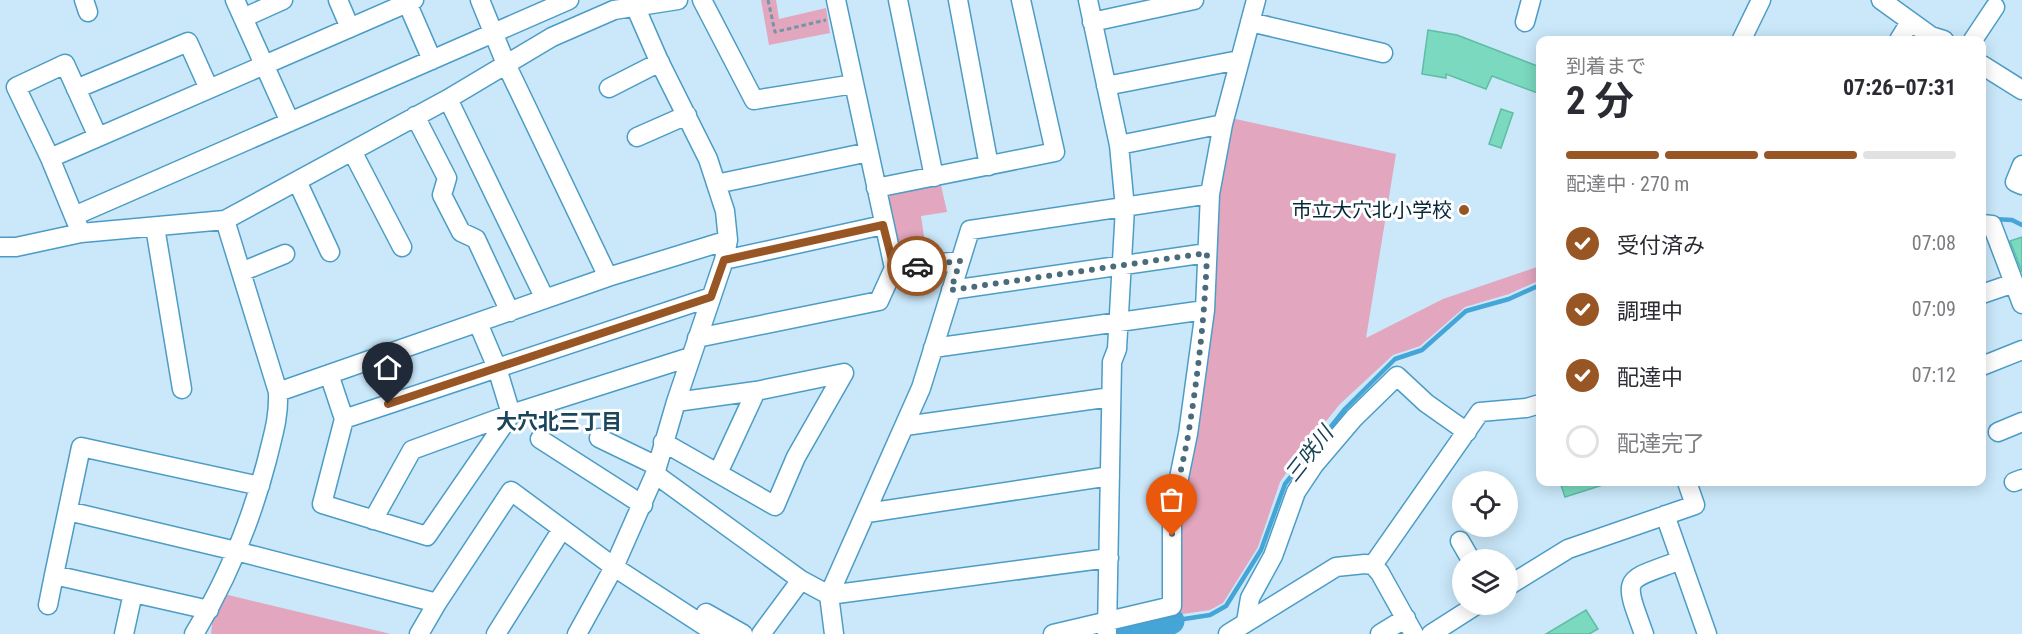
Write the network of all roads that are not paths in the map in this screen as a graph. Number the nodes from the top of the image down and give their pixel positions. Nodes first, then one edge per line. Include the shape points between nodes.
1 (235, 0) edge
2 (283, 0) edge
3 (338, 0) edge
4 (480, 0) edge
5 (569, 0) edge
6 (678, 0) edge
7 (702, 0) edge
8 (836, 0) edge
9 (898, 0) edge
10 (958, 0) edge
11 (1021, 0) edge
12 (1088, 0) edge
13 (1194, 0) edge
14 (1256, 0) edge
15 (1531, 0) edge
16 (1761, 0) edge
17 (1881, 0) edge
18 (409, 1) edge
19 (635, 6) junction
20 (1995, 8) dead end
21 (243, 18) junction
22 (1092, 22) junction
23 (1250, 22) junction
24 (1525, 22) dead end
25 (1910, 22) junction
26 (350, 28) junction
27 (492, 33) junction
28 (1743, 36) edge
29 (1901, 36) edge
30 (1931, 36) edge
31 (1976, 36) edge
32 (1383, 53) dead end
33 (432, 60) junction
34 (1239, 60) junction
35 (660, 62) junction
36 (506, 64) junction
37 (264, 65) junction
38 (1986, 68) edge
39 (854, 84) junction
40 (1106, 86) junction
41 (609, 88) dead end
42 (76, 89) junction
43 (209, 89) junction
44 (2022, 90) edge
45 (448, 99) junction
46 (687, 115) junction
47 (415, 116) junction
48 (290, 122) junction
49 (1223, 124) junction
50 (98, 137) junction
51 (637, 137) dead end
52 (1119, 145) junction
53 (352, 151) junction
54 (868, 152) junction
55 (50, 158) junction
56 (2022, 165) edge
57 (989, 166) junction
58 (934, 177) junction
59 (297, 181) junction
60 (716, 184) junction
61 (2022, 185) edge
62 (876, 188) junction
63 (1210, 194) junction
64 (1125, 208) junction
65 (74, 216) junction
66 (225, 220) junction
67 (1986, 224) edge
68 (883, 225) junction
69 (155, 227) junction
70 (81, 233) junction
71 (728, 240) junction
72 (0, 247) edge
73 (402, 247) dead end
74 (330, 252) dead end
75 (1207, 253) junction
76 (285, 254) dead end
77 (724, 260) junction
78 (960, 261) junction
79 (1122, 265) junction
80 (894, 268) junction
81 (241, 272) junction
82 (608, 277) junction
83 (2014, 283) junction
84 (951, 290) junction
85 (1986, 293) edge
86 (711, 297) junction
87 (545, 299) junction
88 (2022, 304) edge
89 (1205, 310) junction
90 (510, 312) junction
91 (478, 322) junction
92 (1119, 322) junction
93 (697, 338) junction
94 (933, 348) junction
95 (2022, 350) edge
96 (690, 357) junction
97 (1986, 364) edge
98 (497, 368) junction
99 (329, 374) junction
100 (182, 389) dead end
101 (756, 391) junction
102 (278, 392) junction
103 (1111, 397) junction
104 (676, 402) junction
105 (1536, 405) edge
106 (511, 414) junction
107 (344, 419) junction
108 (2022, 422) edge
109 (904, 426) junction
110 (1467, 432) junction
111 (1998, 432) dead end
112 (599, 438) dead end
113 (540, 439) dead end
114 (663, 442) junction
115 (656, 470) junction
116 (718, 473) junction
117 (1110, 476) junction
118 (260, 486) junction
119 (1688, 486) edge
120 (643, 505) junction
121 (68, 511) junction
122 (867, 513) junction
123 (1665, 515) junction
124 (373, 520) junction
125 (562, 529) junction
126 (1460, 541) dead end
127 (1465, 549) edge
128 (236, 551) junction
129 (1109, 558) junction
130 (1681, 560) junction
131 (1373, 566) junction
132 (614, 567) junction
133 (54, 575) junction
134 (801, 580) junction
135 (1518, 580) edge
136 (133, 593) junction
137 (829, 595) junction
138 (437, 603) junction
139 (48, 605) dead end
140 (677, 608) junction
141 (209, 610) junction
142 (1461, 615) edge
143 (1246, 622) junction
144 (1410, 626) edge
145 (1107, 628) edge
146 (581, 632) edge
147 (124, 634) edge
148 (194, 634) edge
149 (419, 634) edge
150 (496, 634) edge
151 (717, 634) edge
152 (743, 634) edge
153 (761, 634) edge
154 (834, 634) edge
155 (1053, 634) edge
156 (1228, 634) edge
157 (1380, 634) edge
158 (1431, 634) edge
159 (1644, 634) edge
160 (1707, 634) edge

1 - 21 street
2 - 21 street
3 - 26 street
4 - 27 street
5 - 27 street
6 - 19 street
7 - 39 street via 753,100
8 - 39 street
9 - 58 street
10 - 57 street
11 - 57 street via 1055,152
12 - 22 street
13 - 22 street
14 - 23 street
15 - 24 street
16 - 28 street
17 - 25 street
18 - 26 street
18 - 33 street
19 - 35 street
19 - 36 street via 614,10 552,37
20 - 31 street
21 - 37 street
22 - 40 street
23 - 32 street
23 - 34 street
25 - 29 street
25 - 30 street
26 - 37 street
27 - 33 street
27 - 36 street
33 - 48 street
34 - 40 street
34 - 49 street
35 - 41 street
35 - 46 street
36 - 45 street
36 - 82 street
37 - 43 street
37 - 48 street
38 - 44 street
39 - 54 street
40 - 52 street
42 - 43 street via 188,42
42 - 50 street
42 - 55 street via 65,64 16,87
43 - 50 street
45 - 47 street
45 - 87 street
46 - 51 street
46 - 60 street
47 - 53 street
47 - 90 street via 447,178 442,195 461,232 476,239
48 - 65 street
49 - 52 street
49 - 63 street
50 - 55 street
52 - 64 street
53 - 59 street
53 - 73 street
54 - 60 street
54 - 62 street
55 - 65 street
56 - 61 street via 2015,182
57 - 58 street
58 - 62 street
59 - 66 street
59 - 74 street
60 - 71 street via 725,211
62 - 68 street
63 - 64 street
63 - 75 street
64 - 78 street via 970,230
64 - 79 street
65 - 70 street
66 - 69 street
66 - 81 street
67 - 83 street via 1992,225
68 - 77 street
68 - 80 street
69 - 70 street
69 - 100 street
70 - 72 street
71 - 77 street
71 - 82 street
75 - 79 street
75 - 89 street
76 - 81 street
77 - 86 street
78 - 80 street
78 - 84 street
79 - 84 street
79 - 92 street
80 - 93 street via 879,301
81 - 102 street
82 - 87 street
83 - 85 street
83 - 88 street
84 - 94 street
86 - 93 street
86 - 98 street
87 - 90 street
89 - 92 street
89 - 145 street via 1188,434 1172,512 1172,606
90 - 91 street
91 - 98 street
91 - 99 street
92 - 94 street
92 - 103 street
93 - 96 street
94 - 109 street
95 - 97 street
96 - 104 street
96 - 106 street
98 - 106 street
98 - 107 street
99 - 102 street
99 - 107 street
101 - 104 street
101 - 116 street
101 - 116 street via 844,373 787,476 775,506
102 - 118 street via 279,414
103 - 109 street
103 - 117 street
104 - 114 street
105 - 110 street via 1480,412
106 - 124 street via 412,450
106 - 124 street via 427,536
107 - 124 street via 322,504
108 - 111 street
109 - 122 street
110 - 131 street
110 - 143 street via 1397,376 1354,418 1296,492 1273,556 1250,598
112 - 115 street
113 - 120 street
114 - 115 street
114 - 116 street
115 - 120 street
115 - 134 street
117 - 122 street
117 - 129 street
118 - 121 street via 81,447
118 - 128 street
119 - 123 street via 1695,505
120 - 132 street
121 - 128 street
121 - 133 street
122 - 137 street
123 - 130 street
123 - 135 street via 1568,549
125 - 132 street
125 - 138 street via 511,491
125 - 150 street
126 - 127 street
128 - 138 street
128 - 141 street
129 - 137 street
129 - 145 street
130 - 159 street via 1635,577 1630,584 1629,595
130 - 160 street
131 - 143 street via 1336,567
131 - 144 street
132 - 140 street
132 - 146 street
133 - 136 street
133 - 139 street
134 - 137 street
134 - 153 street
136 - 141 street
136 - 147 street
137 - 154 street
138 - 149 street
140 - 151 street
140 - 152 street via 705,613
141 - 148 street
142 - 158 street
143 - 156 street
144 - 157 street
145 - 155 street

